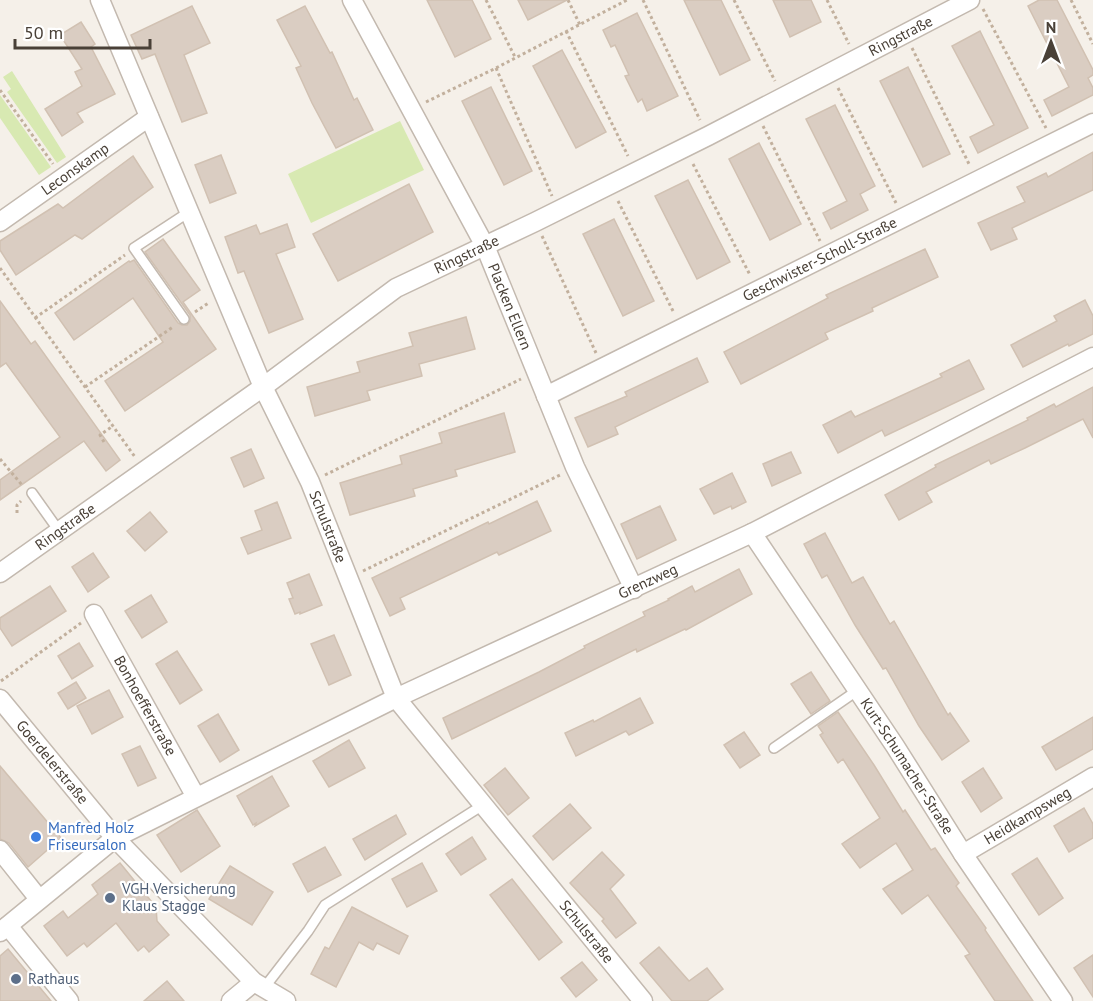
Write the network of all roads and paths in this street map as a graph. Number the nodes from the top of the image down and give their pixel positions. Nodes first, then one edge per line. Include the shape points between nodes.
1 (100, 0) edge
2 (351, 0) edge
3 (486, 0) edge
4 (568, 0) edge
5 (627, 0) edge
6 (643, 0) edge
7 (734, 0) edge
8 (827, 0) edge
9 (970, 0) edge
10 (979, 0) edge
11 (1071, 0) edge
12 (580, 24) junction
13 (566, 32) junction
14 (905, 34) junction
15 (1093, 44) edge
16 (516, 58) junction
17 (857, 59) junction
18 (496, 68) junction
19 (831, 73) junction
20 (0, 90) edge
21 (784, 97) junction
22 (411, 109) junction
23 (756, 112) junction
24 (149, 117) junction
25 (1093, 123) edge
26 (708, 136) junction
27 (1054, 142) junction
28 (685, 147) junction
29 (635, 171) junction
30 (63, 177) junction
31 (978, 181) junction
32 (610, 184) junction
33 (559, 211) junction
34 (189, 212) junction
35 (904, 218) junction
36 (0, 222) edge
37 (535, 222) junction
38 (484, 246) junction
39 (134, 248) junction
40 (827, 256) junction
41 (0, 268) edge
42 (758, 290) junction
43 (223, 292) junction
44 (35, 318) junction
45 (184, 319) junction
46 (682, 328) junction
47 (1093, 357) edge
48 (603, 368) junction
49 (535, 372) junction
50 (85, 387) junction
51 (263, 387) junction
52 (546, 396) junction
53 (113, 426) junction
54 (104, 442) dead end
55 (0, 459) edge
56 (575, 467) junction
57 (145, 471) junction
58 (310, 482) junction
59 (32, 493) joint
60 (59, 531) junction
61 (752, 533) junction
62 (0, 573) edge
63 (348, 578) junction
64 (634, 589) junction
65 (94, 614) joint
66 (0, 682) edge
67 (858, 690) junction
68 (396, 698) junction
69 (0, 699) edge
70 (774, 748) dead end
71 (1093, 777) edge
72 (196, 797) junction
73 (483, 805) junction
74 (115, 838) junction
75 (0, 850) edge
76 (963, 854) junction
77 (39, 899) junction
78 (4, 929) edge
79 (259, 985) junction
80 (69, 1001) edge
81 (231, 1001) edge
82 (286, 1001) edge
83 (643, 1001) edge
84 (1064, 1001) edge

1 - 24 street, Schulstraße
2 - 22 street, Placken Ellern
3 - 16 path
4 - 12 path
5 - 12 path
6 - 26 path
7 - 21 path
8 - 17 path
9 - 14 street, Ringstraße
10 - 27 path
11 - 15 path
12 - 13 path
13 - 16 path
13 - 29 path
14 - 17 street, Ringstraße
14 - 31 path
16 - 18 path
17 - 19 street, Ringstraße
18 - 22 path
18 - 33 path
19 - 21 street, Ringstraße
19 - 35 path
20 - 30 path
21 - 23 street, Ringstraße
22 - 38 street, Placken Ellern
23 - 26 street, Ringstraße
23 - 40 path
24 - 30 street, Leconskamp
24 - 34 street, Schulstraße
25 - 27 street, Geschwister-Scholl-Straße
26 - 28 street, Ringstraße
27 - 31 street, Geschwister-Scholl-Straße
28 - 29 street, Ringstraße
28 - 42 path
29 - 32 street, Ringstraße
30 - 36 street, Leconskamp
31 - 35 street, Geschwister-Scholl-Straße
32 - 33 street, Ringstraße
32 - 46 path
33 - 37 street, Ringstraße
34 - 39 lane
34 - 43 street, Schulstraße
35 - 40 street, Geschwister-Scholl-Straße
37 - 38 street, Ringstraße
37 - 48 path
38 - 49 street, Placken Ellern
38 - 51 street, Ringstraße via 396,288
39 - 44 path
39 - 45 lane
40 - 42 street, Geschwister-Scholl-Straße
41 - 44 path
42 - 46 street, Geschwister-Scholl-Straße
43 - 45 path
43 - 51 street, Schulstraße
44 - 50 path
45 - 50 path
46 - 48 street, Geschwister-Scholl-Straße
47 - 61 street, Grenzweg
48 - 52 street, Geschwister-Scholl-Straße
49 - 52 street, Placken Ellern
49 - 58 path
50 - 53 path
51 - 57 street, Ringstraße
51 - 58 street, Schulstraße
52 - 56 street, Placken Ellern
53 - 54 path via 100,435
53 - 57 path
55 - 59 path
56 - 63 path
56 - 64 street, Placken Ellern
57 - 60 street, Ringstraße
58 - 63 street, Schulstraße
59 - 60 lane
60 - 62 street, Ringstraße
61 - 64 street, Grenzweg
61 - 67 street, Kurt-Schumacher-Straße
63 - 68 street, Schulstraße
64 - 68 street, Grenzweg
65 - 66 path
65 - 72 street, Bonhoefferstraße
67 - 70 lane
67 - 76 street, Kurt-Schumacher-Straße
68 - 72 street, Grenzweg
68 - 73 street, Schulstraße
69 - 74 street, Goerdelerstraße
71 - 76 street, Heidkampsweg
72 - 74 street, Grenzweg
73 - 79 lane via 325,905 308,931
73 - 83 street, Schulstraße
74 - 77 street, Grenzweg
74 - 79 street, Goerdelerstraße
75 - 77 street
76 - 84 street, Kurt-Schumacher-Straße
77 - 78 street, Grenzweg
78 - 80 street
79 - 81 street
79 - 82 street, Goerdelerstraße

